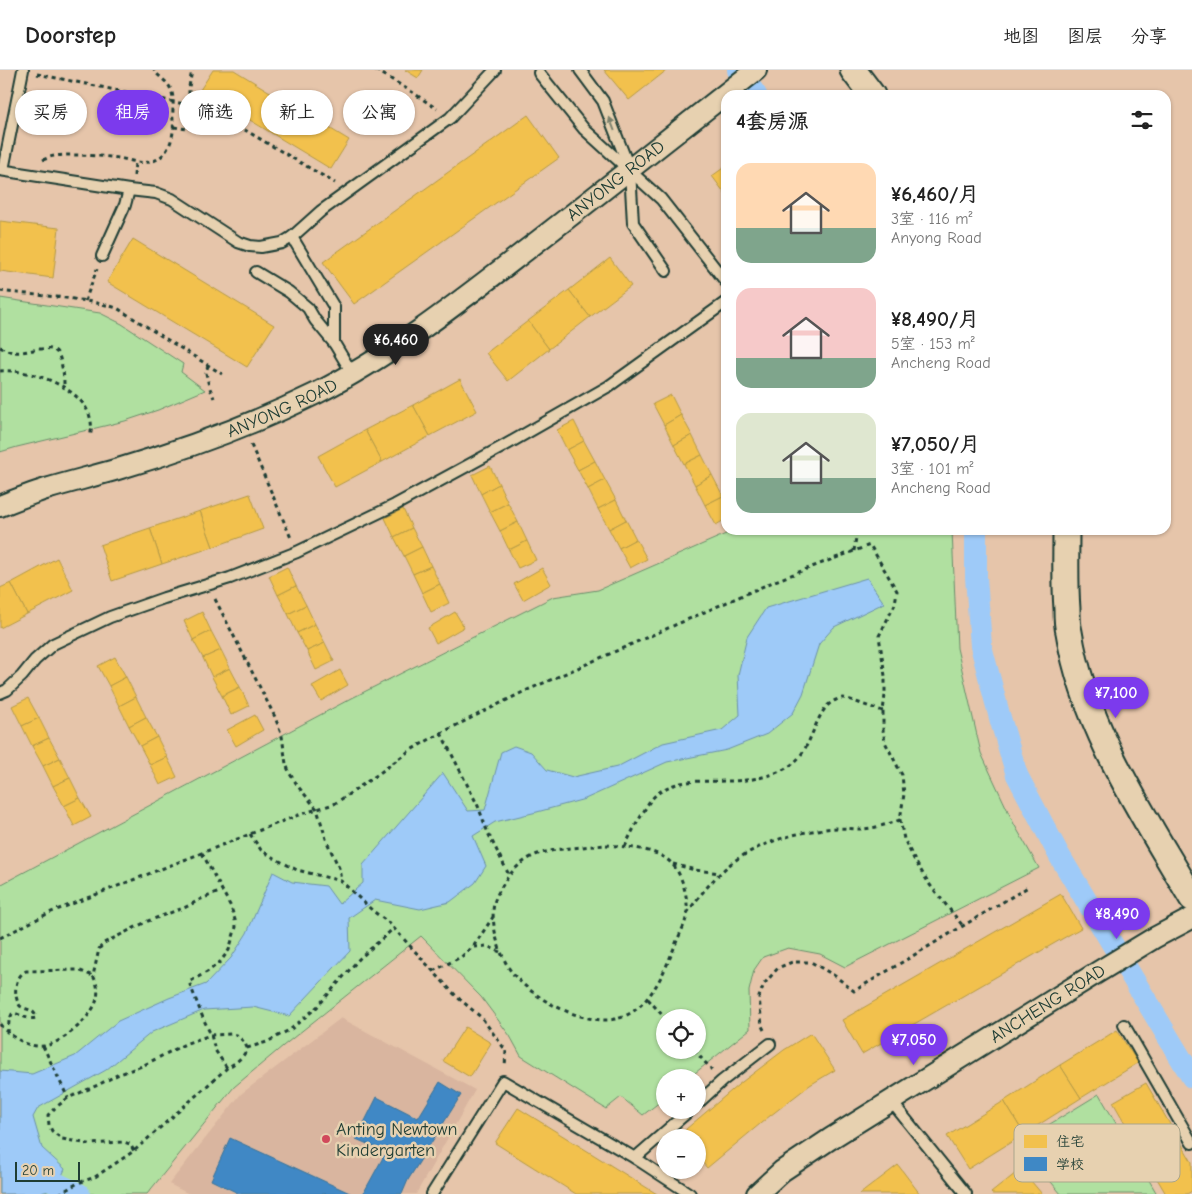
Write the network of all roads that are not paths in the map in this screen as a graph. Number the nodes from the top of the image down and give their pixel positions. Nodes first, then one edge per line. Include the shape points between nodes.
1 (495, 70) edge
2 (580, 70) edge
3 (756, 70) edge
4 (854, 70) edge
5 (22, 71) edge
6 (539, 74) dead end
7 (729, 90) edge
8 (868, 90) edge
9 (721, 96) edge
10 (1, 170) edge
11 (630, 170) junction
12 (129, 190) junction
13 (292, 237) junction
14 (102, 256) road end
15 (666, 271) dead end
16 (256, 272) dead end
17 (721, 276) edge
18 (721, 306) edge
19 (334, 343) junction
20 (352, 373) junction
21 (0, 506) edge
22 (1066, 535) edge
23 (0, 693) edge
24 (1192, 898) edge
25 (1192, 918) edge
26 (1124, 1025) dead end
27 (770, 1044) road end
28 (706, 1096) edge
29 (891, 1101) junction
30 (680, 1119) edge
31 (1192, 1143) edge
32 (635, 1158) junction
33 (432, 1194) edge
34 (690, 1194) edge
35 (757, 1194) edge
36 (966, 1194) edge

1 - 13 lane via 450,118 322,210
11 -> 2 lane via 603,101
3 - 7 street, ANYONG ROAD
4 - 8 street
5 - 10 lane
6 - 11 lane via 584,129
9 - 11 street, ANYONG ROAD
10 - 12 lane
11 - 15 lane via 633,223
11 - 17 lane via 662,200
11 - 20 street, ANYONG ROAD via 440,316
12 - 13 lane via 156,193 172,199 238,242 250,246 282,244
12 - 14 lane
13 - 19 lane via 334,307
16 - 19 lane via 308,308
18 - 23 lane via 609,386 395,505 297,552 230,578 110,617 53,644 7,690
19 - 20 lane
20 - 21 street, ANYONG ROAD via 267,416 202,442
22 - 24 street via 1068,631 1079,679 1122,778
25 - 29 street, ANCHENG ROAD via 1098,972
26 - 31 lane
27 - 28 lane
29 - 35 street, ANCHENG ROAD via 782,1170
29 - 36 lane
30 - 32 lane
32 - 33 lane via 503,1081
32 - 34 lane

